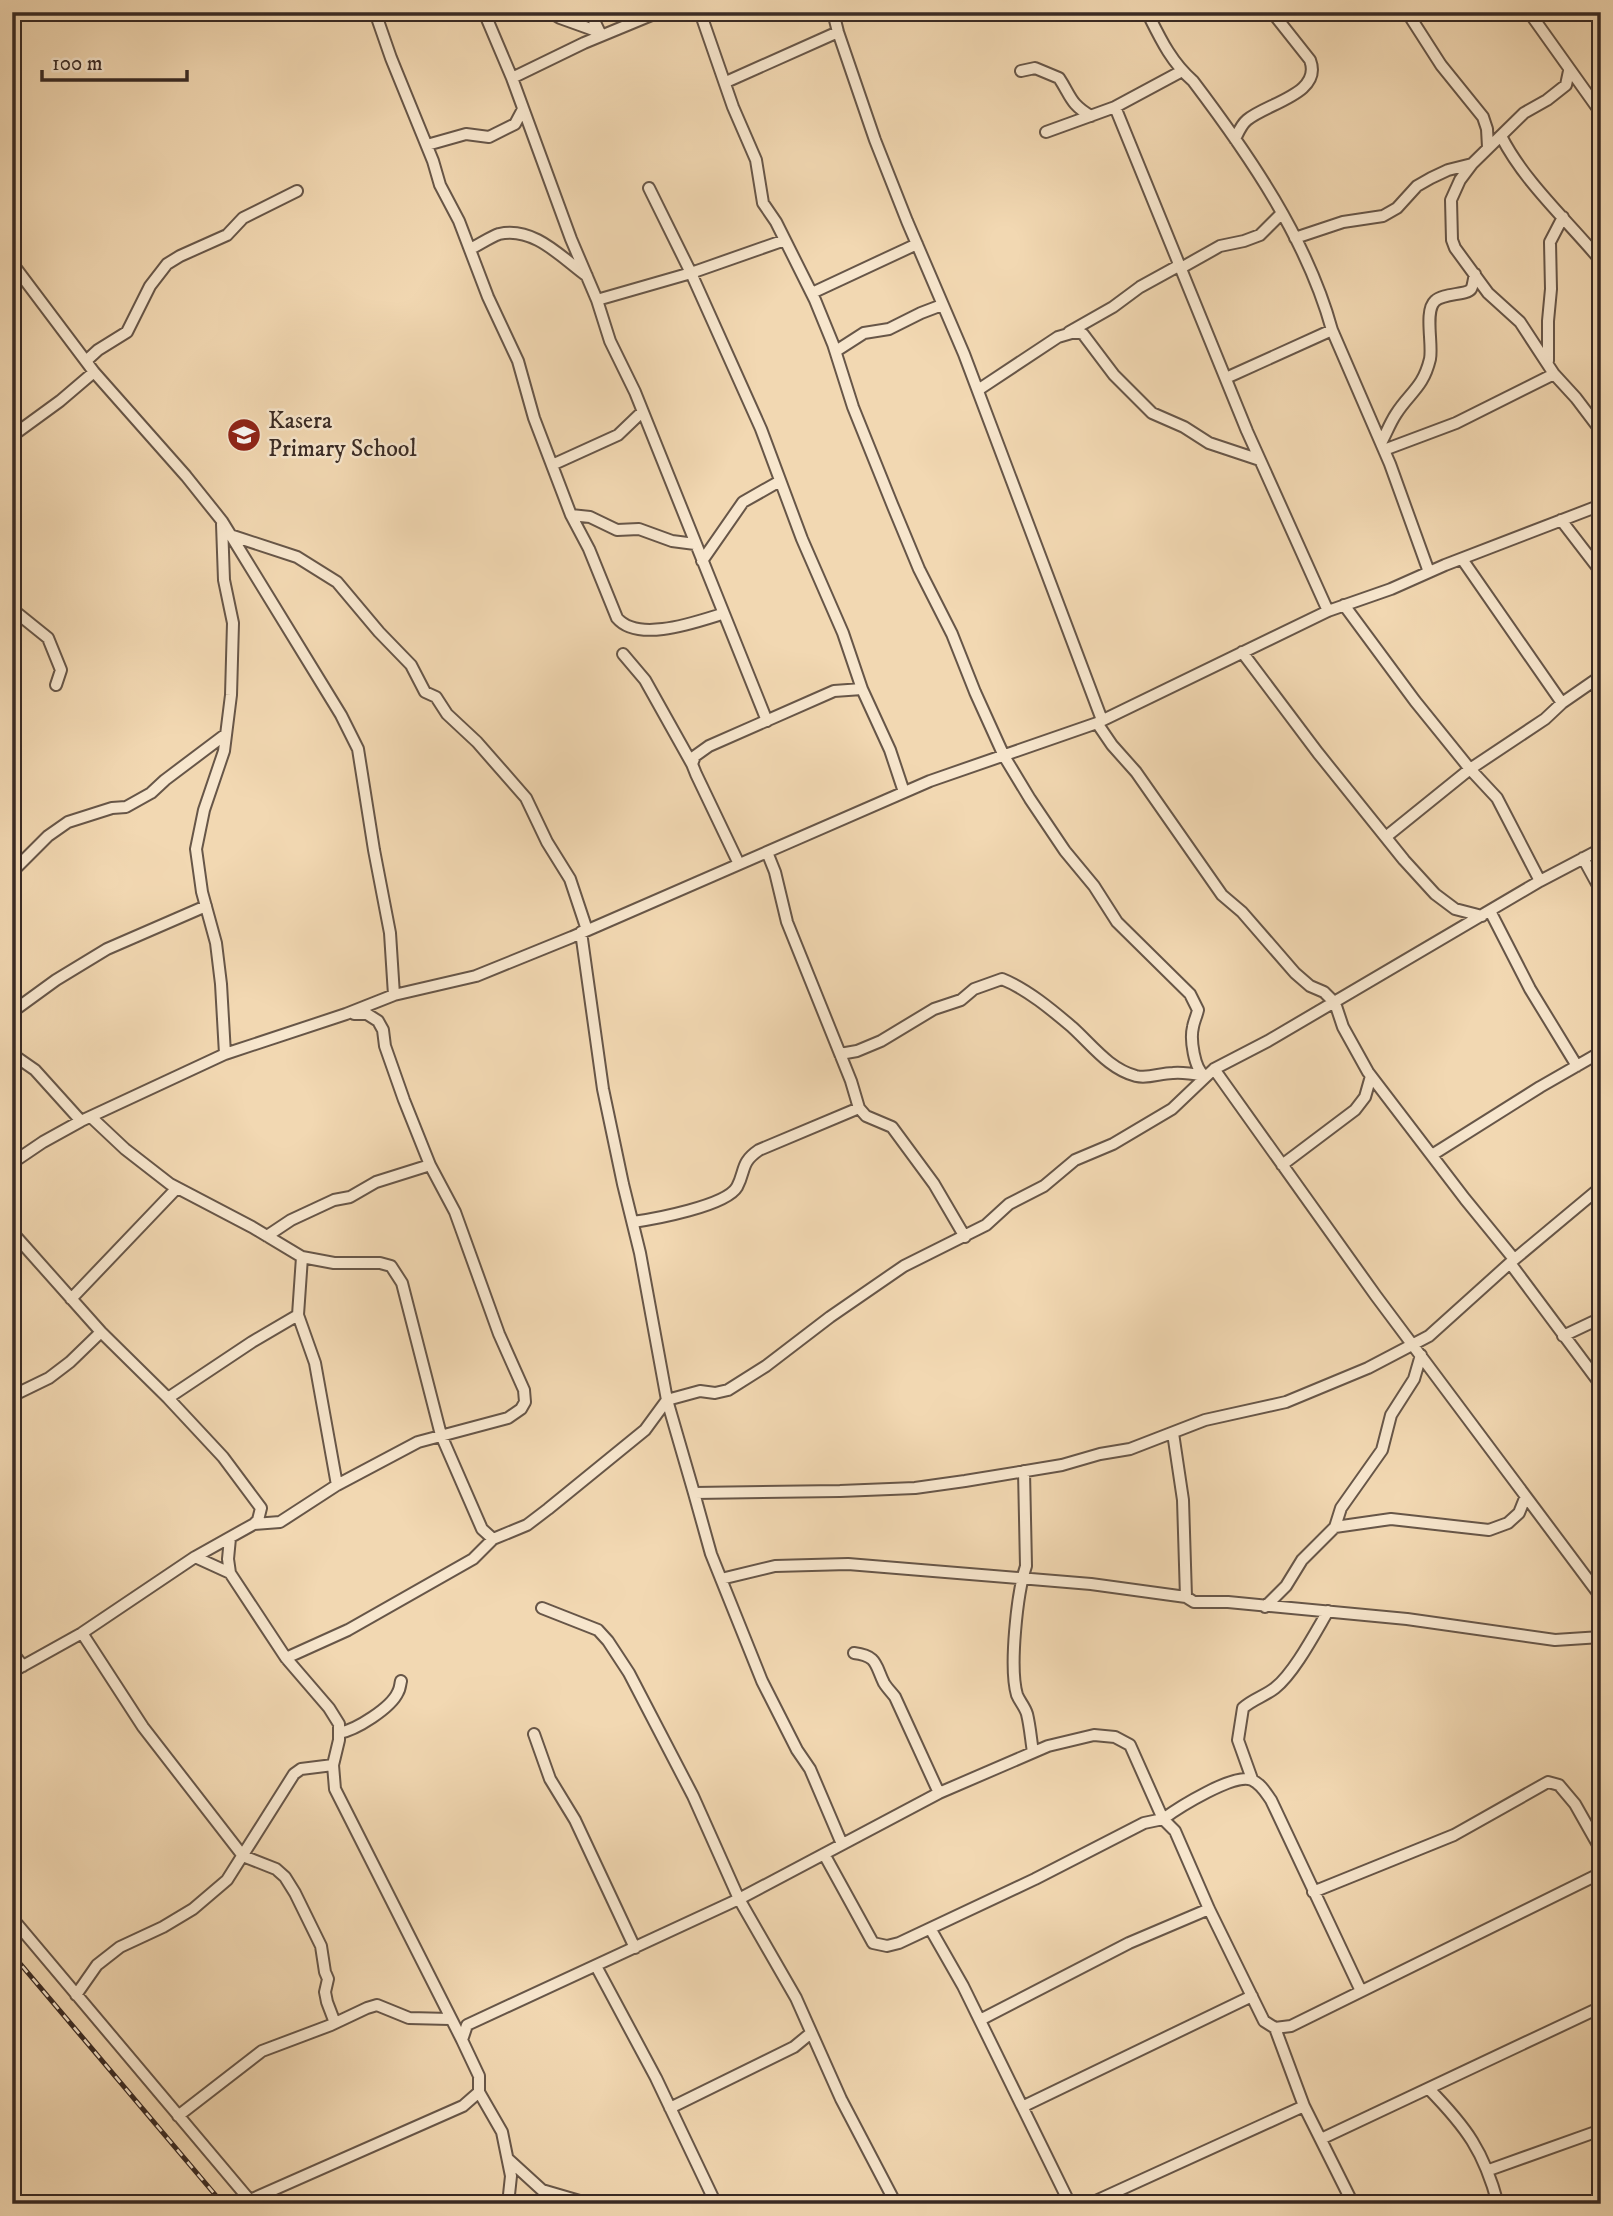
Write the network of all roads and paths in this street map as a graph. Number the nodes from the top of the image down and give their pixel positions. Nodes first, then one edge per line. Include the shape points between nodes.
1 (375, 12) edge
2 (484, 12) edge
3 (550, 12) edge
4 (590, 12) edge
5 (659, 12) edge
6 (700, 12) edge
7 (834, 12) edge
8 (1147, 12) edge
9 (1272, 12) edge
10 (1407, 12) edge
11 (1529, 12) edge
12 (838, 32) junction
13 (601, 33) junction
14 (1021, 71) dead end
15 (1182, 71) junction
16 (1569, 71) junction
17 (512, 78) junction
18 (726, 82) junction
19 (1115, 107) junction
20 (523, 109) junction
21 (1601, 113) edge
22 (1091, 116) junction
23 (1046, 132) dead end
24 (1502, 135) junction
25 (1235, 139) junction
26 (427, 145) junction
27 (1488, 147) junction
28 (1472, 164) junction
29 (649, 188) dead end
30 (297, 191) dead end
31 (1281, 214) junction
32 (1563, 217) junction
33 (1295, 238) junction
34 (785, 240) junction
35 (917, 244) junction
36 (470, 249) junction
37 (1601, 261) edge
38 (12, 263) edge
39 (1181, 267) junction
40 (691, 273) junction
41 (1475, 274) junction
42 (587, 275) junction
43 (812, 293) junction
44 (597, 300) junction
45 (942, 305) junction
46 (1332, 330) junction
47 (1069, 332) junction
48 (836, 351) junction
49 (86, 361) junction
50 (1551, 369) junction
51 (94, 372) junction
52 (1226, 378) junction
53 (978, 390) junction
54 (642, 412) junction
55 (1601, 431) edge
56 (12, 436) edge
57 (1383, 446) junction
58 (1260, 460) junction
59 (552, 465) junction
60 (780, 481) junction
61 (1601, 505) edge
62 (571, 515) junction
63 (1561, 520) junction
64 (222, 521) junction
65 (230, 535) junction
66 (695, 544) junction
67 (1462, 559) junction
68 (702, 561) junction
69 (1429, 572) junction
70 (1601, 572) edge
71 (1344, 605) junction
72 (12, 609) edge
73 (1328, 611) junction
74 (722, 614) junction
75 (1242, 652) junction
76 (623, 654) dead end
77 (1597, 679) edge
78 (56, 685) dead end
79 (862, 689) junction
80 (1601, 694) edge
81 (1562, 703) junction
82 (766, 721) junction
83 (1100, 722) junction
84 (226, 734) junction
85 (1004, 755) junction
86 (692, 764) junction
87 (1470, 769) junction
88 (904, 792) junction
89 (1387, 836) junction
90 (1601, 849) edge
91 (767, 852) junction
92 (1583, 858) junction
93 (739, 864) junction
94 (12, 872) edge
95 (1540, 881) junction
96 (1601, 891) edge
97 (206, 906) junction
98 (1486, 913) junction
99 (584, 931) junction
100 (394, 995) junction
101 (1335, 1003) junction
102 (12, 1012) edge
103 (346, 1014) junction
104 (1601, 1052) edge
105 (12, 1054) edge
106 (225, 1054) junction
107 (841, 1054) junction
108 (1577, 1066) junction
109 (1210, 1072) junction
110 (1371, 1076) junction
111 (859, 1108) junction
112 (86, 1119) junction
113 (1432, 1155) junction
114 (12, 1163) edge
115 (430, 1165) junction
116 (1282, 1165) junction
117 (177, 1188) junction
118 (1601, 1188) edge
119 (633, 1222) junction
120 (12, 1233) edge
121 (267, 1236) junction
122 (965, 1237) junction
123 (302, 1257) junction
124 (1512, 1261) junction
125 (71, 1298) junction
126 (298, 1315) junction
127 (1601, 1318) edge
128 (101, 1332) junction
129 (1563, 1336) junction
130 (1413, 1345) junction
131 (1421, 1355) junction
132 (1601, 1385) edge
133 (12, 1396) edge
134 (168, 1398) junction
135 (667, 1400) junction
136 (1173, 1433) junction
137 (441, 1435) junction
138 (1024, 1471) junction
139 (337, 1485) junction
140 (694, 1493) junction
141 (1525, 1498) junction
142 (254, 1524) junction
143 (1335, 1527) junction
144 (230, 1538) junction
145 (493, 1539) junction
146 (195, 1557) junction
147 (230, 1573) junction
148 (721, 1579) junction
149 (1021, 1580) junction
150 (1186, 1597) junction
151 (1601, 1597) edge
152 (1265, 1607) junction
153 (542, 1608) dead end
154 (1328, 1611) junction
155 (82, 1633) junction
156 (1601, 1637) edge
157 (12, 1652) edge
158 (854, 1653) dead end
159 (286, 1658) junction
160 (17, 1669) edge
161 (401, 1681) dead end
162 (339, 1733) junction
163 (534, 1734) dead end
164 (1033, 1752) junction
165 (333, 1765) junction
166 (1252, 1780) junction
167 (939, 1793) junction
168 (1163, 1819) junction
169 (842, 1844) junction
170 (1601, 1850) edge
171 (824, 1854) junction
172 (243, 1856) junction
173 (1601, 1873) edge
174 (1313, 1892) junction
175 (738, 1899) junction
176 (1209, 1909) junction
177 (12, 1918) edge
178 (930, 1930) junction
179 (635, 1948) junction
180 (596, 1966) junction
181 (1361, 1991) junction
182 (76, 1995) junction
183 (1252, 1996) junction
184 (1601, 2007) edge
185 (450, 2019) junction
186 (980, 2020) junction
187 (335, 2023) junction
188 (1275, 2028) junction
189 (811, 2033) junction
190 (462, 2040) junction
191 (1429, 2089) junction
192 (480, 2092) junction
193 (1024, 2106) junction
194 (1304, 2106) junction
195 (670, 2108) junction
196 (178, 2116) junction
197 (1601, 2130) edge
198 (1321, 2140) junction
199 (508, 2159) junction
200 (1489, 2170) junction
201 (251, 2202) edge
202 (508, 2204) edge
203 (590, 2204) edge
204 (716, 2204) edge
205 (896, 2204) edge
206 (1070, 2204) edge
207 (1089, 2204) edge
208 (1353, 2204) edge
209 (1498, 2204) edge

1 - 26 street
2 - 17 street
3 - 13 street
4 - 13 street
5 - 13 street
6 - 18 street
7 - 12 street
8 - 15 street via 1163,46
9 - 25 street via 1310,60 1311,79 1245,121
10 - 27 street via 1441,65 1483,117
11 - 16 street
12 - 18 street
12 - 35 street
13 - 17 street
14 - 22 street via 1035,68 1059,78 1077,108
15 - 19 street
15 - 25 street
16 - 21 street
16 - 24 street via 1566,85 1524,113
17 - 20 street
18 - 34 street via 756,160 763,203
19 - 22 street
19 - 39 street
20 - 26 street via 515,124 489,137 466,134
20 - 42 street
22 - 23 street
24 - 27 street
24 - 32 street via 1511,155
25 - 31 street
26 - 36 street
27 - 28 street
28 - 33 street via 1417,186 1383,216 1343,222
28 - 41 street via 1460,180 1451,207 1452,240
29 - 40 street
30 - 49 street via 243,218 227,235 167,264 127,332
31 - 33 street
31 - 39 street via 1260,235 1220,246
32 - 37 street
32 - 50 street via 1550,242
33 - 46 street
34 - 40 street
34 - 43 street
35 - 43 street
35 - 45 street
36 - 42 street via 499,234 530,236
36 - 59 street via 518,361
38 - 49 street
39 - 47 street
39 - 52 street
40 - 44 street
40 - 60 street
41 - 50 street via 1488,293 1520,322
41 - 57 street via 1468,292 1435,300 1424,378 1393,417
42 - 44 street
43 - 48 street
44 - 54 street
45 - 48 street via 889,330 864,333
45 - 53 street
46 - 52 street
46 - 57 street
47 - 53 street
47 - 58 street via 1083,334 1152,413 1209,443
48 - 85 street via 896,514
49 - 51 street
50 - 55 street
50 - 57 street via 1456,423
51 - 56 street
51 - 64 street
52 - 58 street
53 - 83 street
54 - 59 street via 618,435
54 - 66 street
57 - 69 street
58 - 73 street
59 - 62 street
60 - 68 street via 743,502
60 - 79 street
61 - 63 street
62 - 66 street via 590,517 617,530 639,529
62 - 74 street via 611,607 624,626 666,629
63 - 67 street
63 - 70 street
64 - 65 street
64 - 84 street via 224,580 233,623
65 - 99 street via 297,557 337,582 411,665 425,692 436,697 526,798 570,879
65 - 100 street via 358,748 390,933
66 - 68 street
67 - 69 street
67 - 81 street
68 - 74 street
69 - 71 street
71 - 73 street
71 - 87 street
72 - 78 street via 48,638 61,670
73 - 75 street
74 - 82 street
75 - 83 street
75 - 89 street
76 - 86 street via 645,680
77 - 80 street
77 - 81 street
79 - 82 street via 834,691
79 - 88 street
81 - 87 street
82 - 86 street via 709,746
83 - 85 street
83 - 101 street via 1222,895 1295,973
84 - 94 street via 126,807 68,822
84 - 97 street via 197,838
85 - 88 street
85 - 109 street via 1117,922 1190,994 1198,1010 1193,1026 1194,1057 1199,1072
86 - 93 street
87 - 89 street
87 - 95 street via 1497,798
88 - 91 street
89 - 98 street via 1435,894 1455,909
90 - 92 street
91 - 93 street
91 - 107 street via 786,922
92 - 95 street
92 - 96 street
93 - 99 street
95 - 98 street
97 - 102 street via 107,949
97 - 106 street via 221,984
98 - 101 street
98 - 108 street
99 - 100 street via 476,975
99 - 119 street via 603,1089
100 - 103 street
101 - 109 street
101 - 110 street
103 - 106 street
103 - 115 street via 366,1014 378,1021
104 - 108 street
105 - 112 street via 36,1070
106 - 112 street
107 - 109 street via 881,1041 934,1009 1002,979 1052,1012 1122,1071 1152,1077
107 - 111 street
108 - 113 street
109 - 116 street
109 - 122 street via 1172,1109 1113,1144 1075,1160
110 - 113 street
110 - 116 street via 1356,1110
111 - 119 street via 759,1150 747,1159 728,1196 676,1215
111 - 122 street via 892,1127
112 - 114 street
112 - 117 street
113 - 124 street
115 - 121 street via 334,1200
115 - 137 street via 455,1212 525,1402 508,1418
116 - 130 street
117 - 121 street
117 - 125 street
118 - 124 street
119 - 135 street
120 - 125 street
121 - 123 street
122 - 135 street via 904,1266 728,1390 700,1391
123 - 126 street
123 - 137 street via 391,1266 402,1283
124 - 129 street
124 - 130 street
125 - 128 street
126 - 134 street
126 - 139 street via 315,1363
127 - 129 street
128 - 133 street via 49,1378
128 - 134 street
129 - 132 street
130 - 131 street
130 - 136 street via 1298,1397 1205,1420
131 - 141 street
131 - 143 street via 1414,1379 1391,1415 1382,1450 1341,1508
134 - 142 street via 258,1502 260,1515
135 - 140 street
135 - 145 street via 645,1430 548,1509 527,1525
136 - 138 street via 1130,1449
136 - 150 street via 1183,1500
137 - 139 street via 418,1442
137 - 145 street via 482,1529
138 - 140 street via 915,1488
138 - 149 street via 1026,1566
139 - 142 street via 280,1522
140 - 148 street
141 - 143 street via 1508,1523 1489,1530 1391,1519
141 - 151 street
142 - 144 street
143 - 152 street via 1301,1560 1286,1586
144 - 146 street
144 - 147 street
145 - 159 street via 473,1559 348,1630
146 - 147 street
146 - 155 street
147 - 159 street
148 - 149 street via 775,1566 848,1564
148 - 169 street via 762,1681 814,1778
149 - 150 street
149 - 164 street via 1015,1679 1027,1713
150 - 152 street via 1194,1602
152 - 154 street
153 - 175 street via 591,1626 608,1641 693,1796
154 - 156 street via 1555,1640
154 - 166 street via 1276,1688 1243,1708 1238,1741
155 - 160 street
155 - 172 street via 143,1727
157 - 160 street
158 - 167 street via 873,1659
159 - 162 street via 329,1708
161 - 162 street via 398,1693 385,1706 353,1730
162 - 165 street
163 - 179 street via 550,1779 575,1820
164 - 167 street
164 - 168 street via 1094,1735 1115,1737 1130,1745
165 - 172 street via 294,1774
165 - 185 street via 335,1790
166 - 168 street via 1239,1779
166 - 174 street via 1272,1800
167 - 169 street
168 - 176 street via 1175,1832
168 - 178 street via 1144,1823
169 - 171 street
170 - 174 street via 1575,1804 1559,1785 1548,1782 1454,1835
171 - 175 street
171 - 178 street via 873,1943 887,1946
172 - 182 street via 226,1880 193,1909 120,1947 97,1965
172 - 187 street via 276,1869 295,1892 321,1946 328,1979 325,1992
173 - 181 street
174 - 181 street
175 - 179 street
175 - 189 street via 796,1998
176 - 183 street
176 - 186 street via 1129,1943
177 - 182 street
178 - 186 street
179 - 180 street
180 - 190 street via 467,2025
180 - 195 street
181 - 188 street via 1291,2026
182 - 196 street
183 - 188 street via 1264,2021
183 - 193 street
184 - 191 street
185 - 187 street via 409,2018 377,2005
185 - 190 street
186 - 193 street
187 - 196 street via 262,2051
188 - 194 street
189 - 195 street via 794,2047
189 - 205 street
190 - 192 street via 479,2076
191 - 198 street
191 - 200 street via 1469,2133
192 - 199 street via 502,2132
192 - 201 street via 463,2106
193 - 206 street
194 - 198 street
194 - 207 street
195 - 204 street
196 - 201 street
197 - 200 street
198 - 208 street
199 - 202 street
199 - 203 street via 542,2190
200 - 209 street

